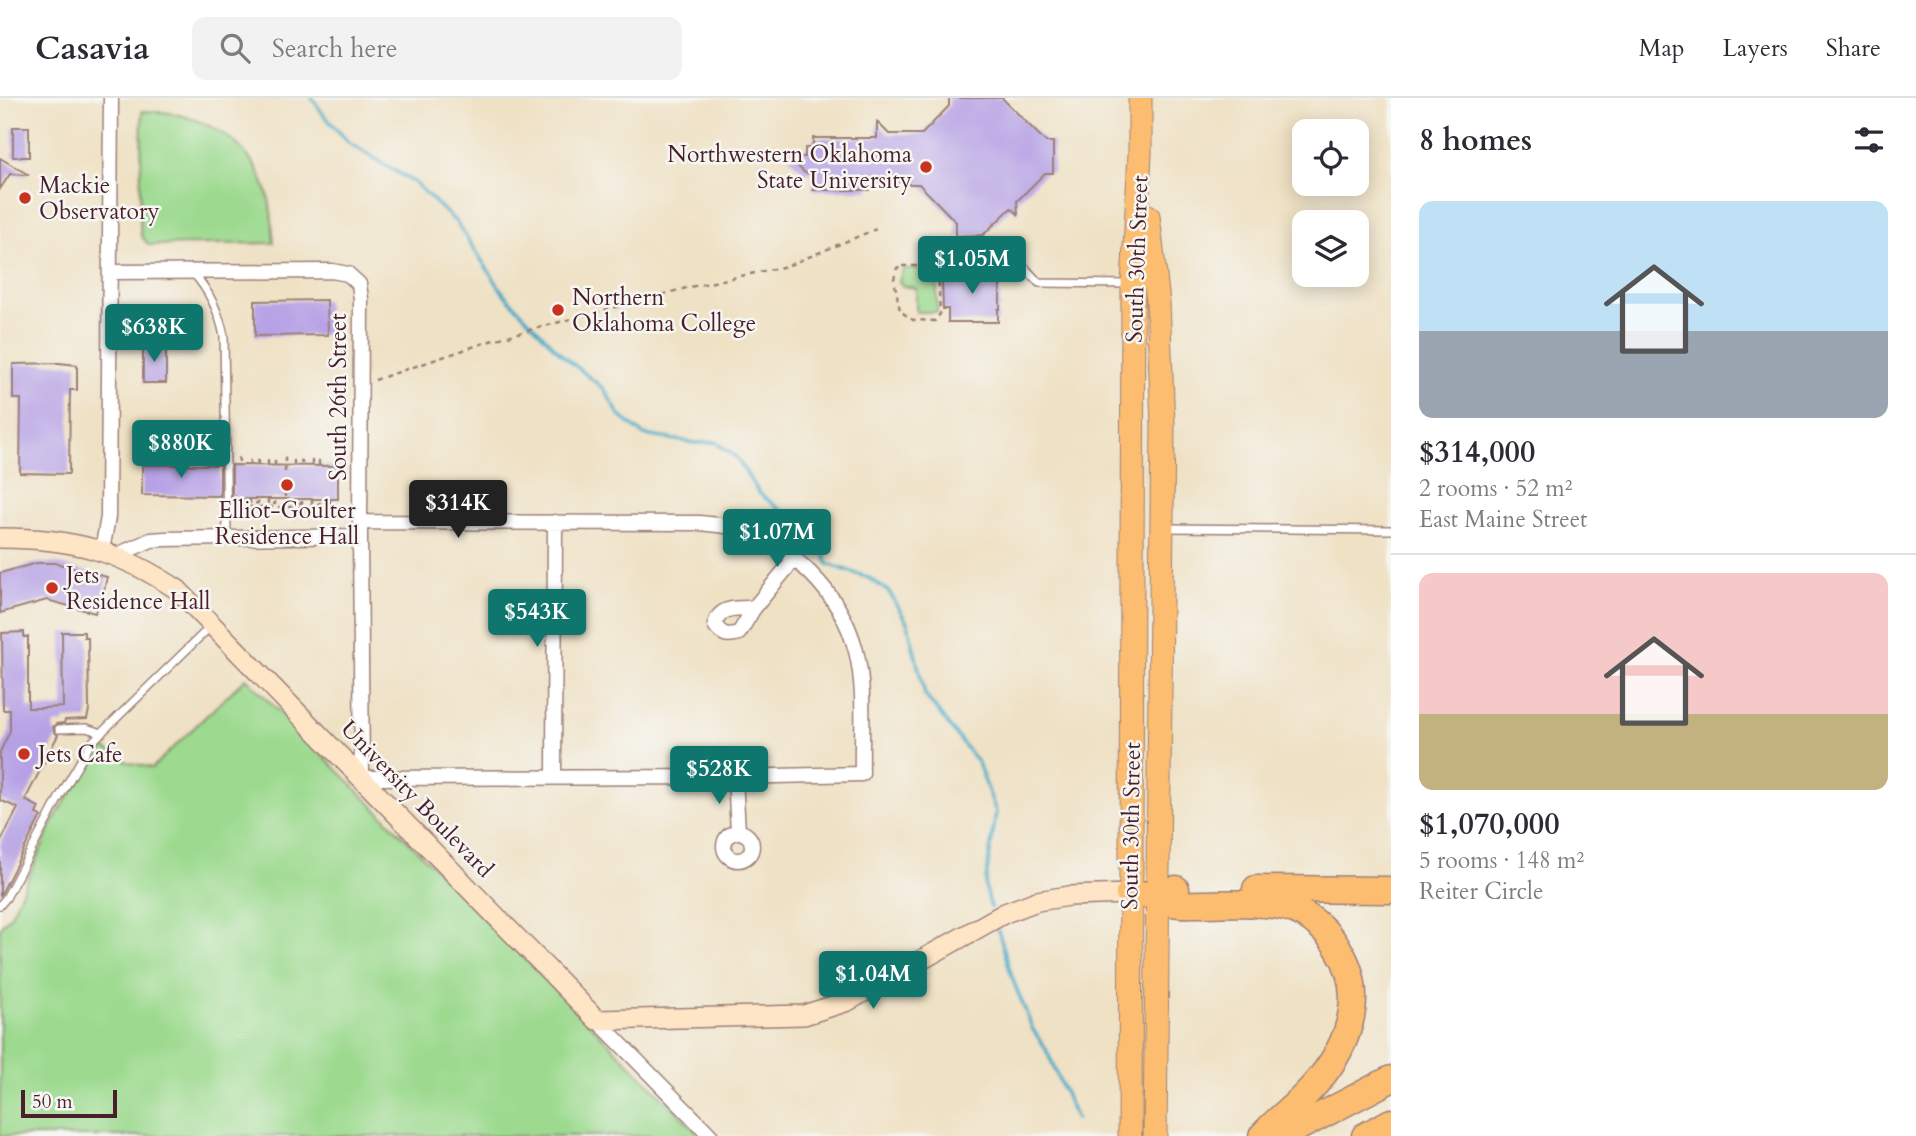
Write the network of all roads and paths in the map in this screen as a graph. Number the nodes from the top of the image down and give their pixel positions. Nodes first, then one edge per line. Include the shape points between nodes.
1 (111, 98) edge
2 (1140, 98) edge
3 (1140, 154) junction
4 (876, 229) dead end
5 (1016, 258) dead end
6 (110, 272) junction
7 (192, 272) junction
8 (1133, 284) junction
9 (1156, 285) junction
10 (940, 295) junction
11 (946, 295) dead end
12 (361, 385) junction
13 (238, 457) dead end
14 (285, 457) dead end
15 (240, 465) dead end
16 (250, 465) dead end
17 (258, 465) dead end
18 (268, 465) dead end
19 (275, 465) dead end
20 (294, 466) dead end
21 (302, 466) dead end
22 (312, 466) dead end
23 (319, 466) dead end
24 (285, 472) dead end
25 (285, 492) dead end
26 (240, 499) dead end
27 (250, 499) dead end
28 (258, 499) dead end
29 (268, 499) dead end
30 (275, 499) dead end
31 (295, 499) dead end
32 (302, 499) dead end
33 (312, 499) dead end
34 (319, 499) dead end
35 (330, 499) dead end
36 (255, 505) junction
37 (272, 505) junction
38 (298, 505) junction
39 (316, 505) junction
40 (238, 507) junction
41 (285, 507) junction
42 (332, 507) junction
43 (238, 514) dead end
44 (285, 514) dead end
45 (332, 514) dead end
46 (555, 522) junction
47 (1133, 528) junction
48 (1162, 528) junction
49 (360, 529) junction
50 (1391, 530) edge
51 (0, 538) edge
52 (227, 538) junction
53 (109, 553) junction
54 (794, 559) junction
55 (754, 608) dead end
56 (212, 625) junction
57 (59, 729) dead end
58 (102, 733) junction
59 (554, 777) junction
60 (736, 777) junction
61 (362, 778) junction
62 (738, 832) dead end
63 (1391, 890) edge
64 (1129, 894) junction
65 (1159, 895) junction
66 (0, 905) edge
67 (597, 1020) junction
68 (1391, 1079) edge
69 (1391, 1122) edge
70 (711, 1136) edge
71 (1129, 1136) edge
72 (1155, 1136) edge
73 (1262, 1136) edge
74 (1282, 1136) edge
75 (1364, 1136) edge

1 - 6 street
2 - 3 main road
3 - 8 main road, South 30th Street
3 - 9 main road, South 30th Street
4 - 12 path via 786,266 521,332
5 - 8 lane via 1039,283
6 - 7 street
6 - 53 street
7 - 12 street, South 26th Street via 348,274 359,284 362,299
7 - 52 lane via 214,302 224,336
8 - 9 lane
8 - 47 main road, South 30th Street
9 - 48 main road, South 30th Street via 1163,425
10 - 10 path via 938,319 909,319 898,308 895,271 936,267
10 - 11 path
12 - 49 street, South 26th Street
13 - 15 path
14 - 24 path
16 - 17 path via 254,459
18 - 19 path via 272,459
20 - 21 path via 298,459
22 - 23 path via 315,459
25 - 41 path
26 - 40 path
27 - 36 path
28 - 36 path
29 - 37 path
30 - 37 path
31 - 38 path
32 - 38 path
33 - 39 path
34 - 39 path
35 - 42 path
36 - 37 path
36 - 40 path
37 - 41 path
38 - 39 path
38 - 41 path
39 - 42 path
40 - 43 path
41 - 44 path
42 - 45 path
46 - 49 street
46 - 54 street via 720,526 765,540
46 - 59 street
47 - 48 main road
47 - 64 main road, South 30th Street
48 - 50 lane
48 - 65 main road, South 30th Street
49 - 52 street
49 - 61 street, South 26th Street
51 - 53 street, University Boulevard via 59,540
52 - 53 street via 151,540
53 - 56 street, University Boulevard via 178,590
54 - 55 street
54 - 60 street via 825,588 856,649 862,774
56 - 58 lane
56 - 61 street, University Boulevard
57 - 58 lane
58 - 66 lane via 91,743
59 - 60 street
59 - 61 street
60 - 62 street
61 - 67 street, University Boulevard
63 - 65 highway via 1175,889
64 - 65 highway
64 - 67 street via 1037,901 848,1001 804,1015
64 - 71 main road, South 30th Street
65 - 72 main road, South 30th Street
65 - 73 highway via 1174,904 1262,904 1294,910 1329,935 1345,960 1354,990 1344,1042 1307,1094
67 - 70 street, University Boulevard
68 - 74 highway
69 - 75 highway

